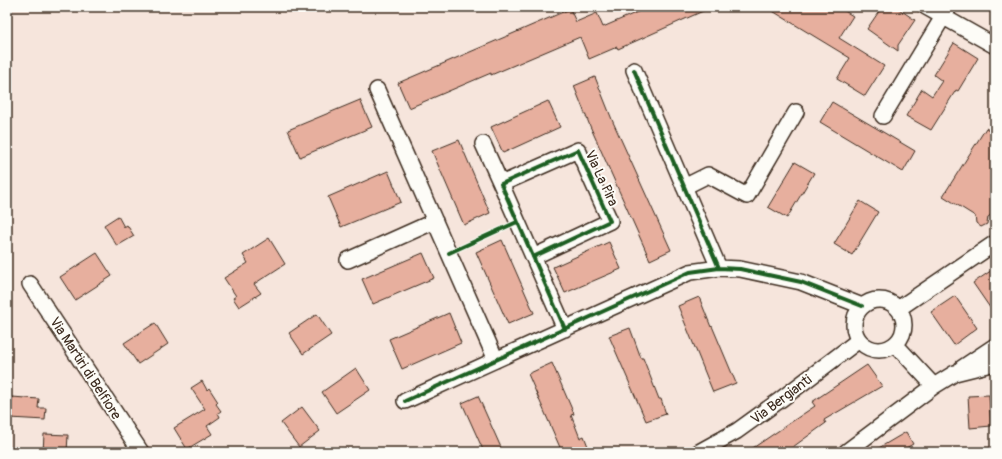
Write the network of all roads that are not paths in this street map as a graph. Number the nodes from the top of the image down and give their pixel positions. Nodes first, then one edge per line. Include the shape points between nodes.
1 (926, 7) edge
2 (946, 12) edge
3 (995, 46) edge
4 (634, 70) dead end
5 (377, 90) dead end
6 (796, 112) dead end
7 (883, 116) dead end
8 (483, 144) dead end
9 (501, 184) junction
10 (684, 187) junction
11 (435, 222) junction
12 (995, 243) edge
13 (533, 257) junction
14 (348, 260) dead end
15 (719, 268) junction
16 (30, 284) dead end
17 (862, 306) junction
18 (898, 309) junction
19 (565, 329) junction
20 (859, 340) junction
21 (895, 344) junction
22 (995, 346) edge
23 (496, 360) junction
24 (995, 363) edge
25 (955, 373) junction
26 (934, 386) junction
27 (405, 401) dead end
28 (141, 452) edge
29 (699, 452) edge
30 (846, 452) edge

1 - 2 street
2 - 3 street
2 - 7 street
4 - 10 street
5 - 11 street
6 - 10 street via 747,196 708,175
8 - 9 street
9 - 13 street
9 - 13 street, Via La Pira via 578,150 610,221
10 - 15 street
11 - 14 street
11 - 23 street
12 - 18 street
13 - 19 street
15 - 17 street via 740,269 801,282
15 - 19 street via 690,272
16 - 28 street, Via Martiri di Belfiore
17 - 18 street via 877,300 892,304
17 - 20 street via 854,318 855,333
18 - 21 street via 904,324 900,338
19 - 23 street
20 - 21 street via 872,349 880,350
20 - 29 street, Via Bergianti via 737,431
21 - 26 street
22 - 25 street
23 - 27 street
24 - 25 street
25 - 26 street
26 - 30 street

